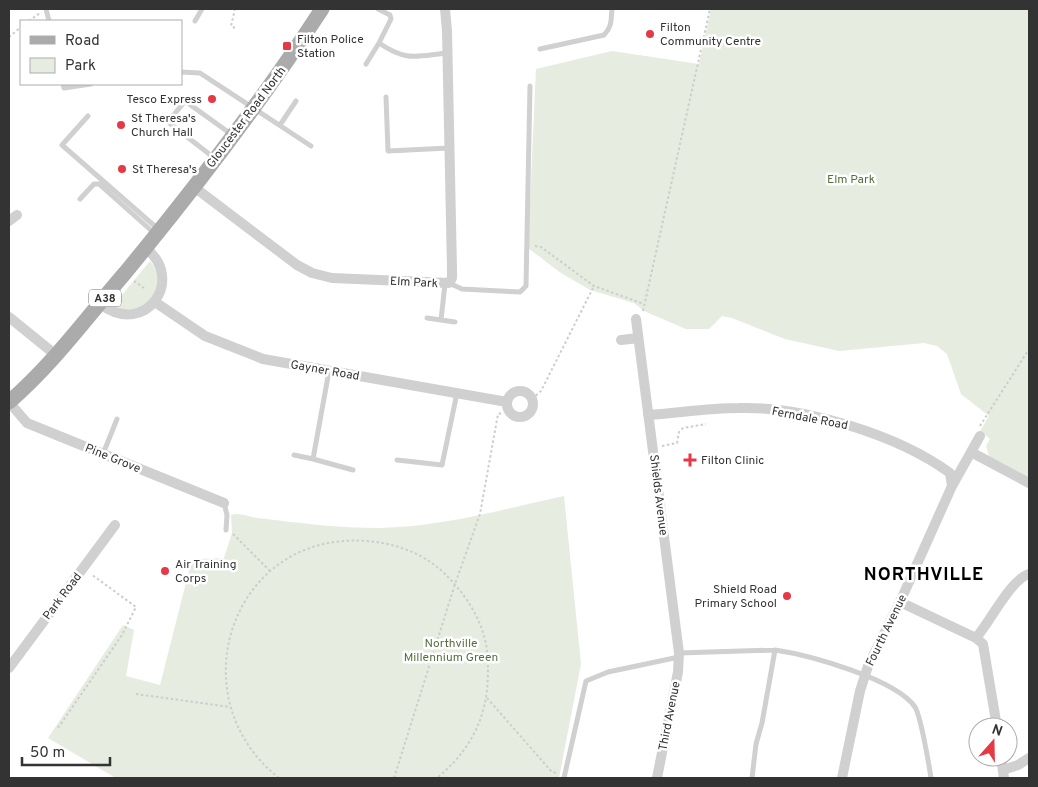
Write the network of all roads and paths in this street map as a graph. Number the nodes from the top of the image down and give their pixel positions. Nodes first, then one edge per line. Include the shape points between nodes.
1 (46, 9) edge
2 (202, 9) edge
3 (236, 9) edge
4 (322, 9) edge
5 (378, 9) edge
6 (446, 9) edge
7 (612, 9) edge
8 (710, 9) edge
9 (30, 20) edge
10 (195, 21) dead end
11 (20, 28) edge
12 (235, 28) dead end
13 (9, 37) edge
14 (379, 43) junction
15 (540, 49) dead end
16 (448, 53) junction
17 (366, 64) dead end
18 (182, 72) edge
19 (63, 85) edge
20 (84, 85) edge
21 (530, 86) dead end
22 (386, 97) dead end
23 (296, 101) dead end
24 (254, 108) junction
25 (88, 116) dead end
26 (280, 125) junction
27 (233, 136) junction
28 (311, 146) dead end
29 (450, 148) junction
30 (216, 159) junction
31 (194, 187) junction
32 (80, 199) dead end
33 (157, 232) junction
34 (526, 246) junction
35 (145, 248) junction
36 (447, 283) junction
37 (594, 286) junction
38 (155, 302) junction
39 (100, 304) junction
40 (644, 304) junction
41 (9, 317) edge
42 (427, 318) dead end
43 (442, 320) junction
44 (636, 321) joint
45 (455, 322) dead end
46 (638, 338) junction
47 (622, 340) dead end
48 (1029, 349) edge
49 (56, 356) junction
50 (329, 371) junction
51 (457, 393) junction
52 (532, 400) junction
53 (9, 402) edge
54 (508, 406) junction
55 (648, 415) junction
56 (117, 419) dead end
57 (706, 424) dead end
58 (980, 436) joint
59 (652, 447) junction
60 (971, 452) junction
61 (103, 454) junction
62 (294, 455) dead end
63 (313, 459) junction
64 (398, 460) dead end
65 (353, 470) dead end
66 (1029, 483) edge
67 (952, 486) junction
68 (224, 503) joint
69 (115, 525) dead end
70 (226, 529) joint
71 (83, 568) junction
72 (270, 572) junction
73 (1029, 574) edge
74 (455, 584) junction
75 (900, 602) junction
76 (976, 638) junction
77 (775, 650) junction
78 (679, 655) junction
79 (9, 668) edge
80 (864, 676) junction
81 (136, 694) dead end
82 (487, 698) junction
83 (230, 706) junction
84 (996, 717) edge
85 (58, 728) dead end
86 (1029, 758) edge
87 (558, 773) dead end
88 (1004, 774) edge
89 (279, 778) edge
90 (394, 778) edge
91 (437, 778) edge
92 (564, 778) edge
93 (657, 778) edge
94 (752, 778) edge
95 (842, 778) edge
96 (931, 778) edge

1 - 9 path
2 - 10 lane
3 - 12 path via 231,26
4 - 24 main road, Gloucester Road North / A38
5 - 14 lane via 392,19
6 - 16 street, Elm Park
7 - 15 lane via 611,24 604,34
8 - 40 path
11 - 13 path
14 - 16 lane via 408,57
14 - 17 lane
16 - 29 street, Elm Park
18 - 24 lane via 200,73
19 - 20 lane via 64,88
21 - 34 lane
22 - 29 lane via 388,151
23 - 26 lane
24 - 26 lane
24 - 27 main road, Gloucester Road North / A38
25 - 33 lane via 62,145
26 - 28 lane
27 - 30 main road, Gloucester Road North / A38
27 - 30 lane via 185,101 168,122
29 - 36 street, Elm Park via 452,278
30 - 31 main road, Gloucester Road North / A38
31 - 33 main road, Gloucester Road North / A38
31 - 36 street, Elm Park via 312,273 332,278
32 - 33 lane via 94,184 99,184
33 - 35 main road, Gloucester Road North / A38
34 - 36 lane via 526,286 520,292 462,289
34 - 37 path via 541,247
35 - 38 street via 162,269 161,286
35 - 39 main road, Gloucester Road North / A38
36 - 43 lane
37 - 40 path
37 - 52 path via 541,391
38 - 39 street via 134,315 114,312
38 - 50 street, Gayner Road via 205,336 263,358
39 - 49 main road, Gloucester Road North / A38
40 - 44 path
41 - 49 street
42 - 43 lane
43 - 45 lane
44 - 46 street, Shields Avenue
46 - 47 street
46 - 55 street, Shields Avenue
48 - 58 path via 977,432
49 - 53 main road, Gloucester Road North / A38
50 - 51 street, Gayner Road
50 - 63 lane
51 - 54 street, Gayner Road
51 - 64 lane via 442,465
52 - 54 street via 527,393 519,391 511,395
52 - 54 street, Gayner Road via 532,409 526,416 516,416
53 - 61 street, Pine Grove via 27,423
54 - 74 path via 498,414 480,514
55 - 59 street, Shields Avenue
55 - 67 street, Ferndale Road via 740,408 825,418 895,443 940,466 950,473
56 - 61 lane
57 - 59 path via 683,428 674,444
58 - 60 street, Fourth Avenue
59 - 78 street, Shields Avenue
60 - 66 street
60 - 67 street, Fourth Avenue
61 - 68 street, Pine Grove
62 - 63 lane
63 - 65 lane
67 - 75 street, Fourth Avenue
68 - 70 lane
69 - 71 street, Park Road
70 - 72 path
71 - 79 street, Park Road
71 - 85 path via 136,607 122,635
72 - 74 path via 294,555 321,544 358,540 383,542 409,550 435,565
72 - 83 path via 252,591 238,614 227,646 225,674
73 - 76 street via 1009,590
74 - 82 path via 465,595 481,629 489,678
74 - 90 path
75 - 76 street
75 - 80 street, Fourth Avenue
76 - 84 street via 986,650
77 - 78 lane
77 - 80 lane via 800,654
77 - 94 lane
78 - 92 lane via 608,672 586,681
78 - 93 street, Third Avenue
80 - 95 street, Fourth Avenue
80 - 96 lane via 890,687 916,709
81 - 83 path
82 - 87 path via 552,772
82 - 91 path via 473,737
83 - 89 path via 238,728 259,761
86 - 88 street

